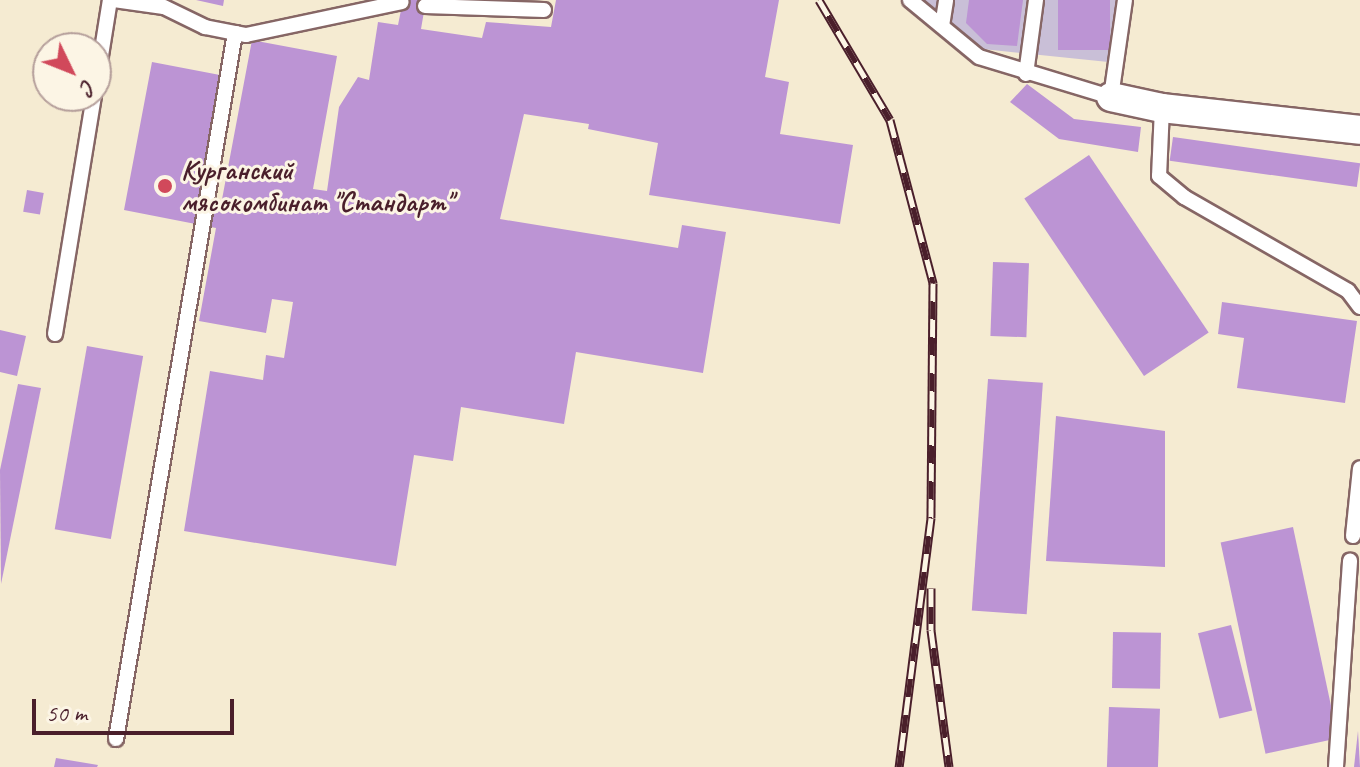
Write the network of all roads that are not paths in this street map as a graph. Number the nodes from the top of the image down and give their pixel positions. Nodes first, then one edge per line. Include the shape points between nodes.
1 (112, 0) edge
2 (910, 0) edge
3 (946, 0) edge
4 (1036, 0) edge
5 (1125, 0) edge
6 (402, 2) edge
7 (425, 6) dead end
8 (544, 10) dead end
9 (942, 26) junction
10 (106, 32) edge
11 (235, 33) junction
12 (1026, 74) junction
13 (1111, 97) junction
14 (1162, 108) junction
15 (91, 112) edge
16 (1360, 130) edge
17 (1360, 307) edge
18 (55, 334) dead end
19 (1360, 468) edge
20 (1353, 536) dead end
21 (1350, 560) dead end
22 (116, 739) dead end
23 (1336, 767) edge

1 - 10 lane
1 - 11 lane via 164,7 205,27
2 - 9 lane
3 - 9 lane
4 - 12 lane
5 - 13 lane
6 - 11 lane
7 - 8 lane
9 - 12 lane via 979,57
11 - 22 lane
12 - 13 lane
13 - 14 street
14 - 16 street
14 - 17 lane via 1159,176 1184,197 1348,291
15 - 18 lane
19 - 20 lane
21 - 23 lane

